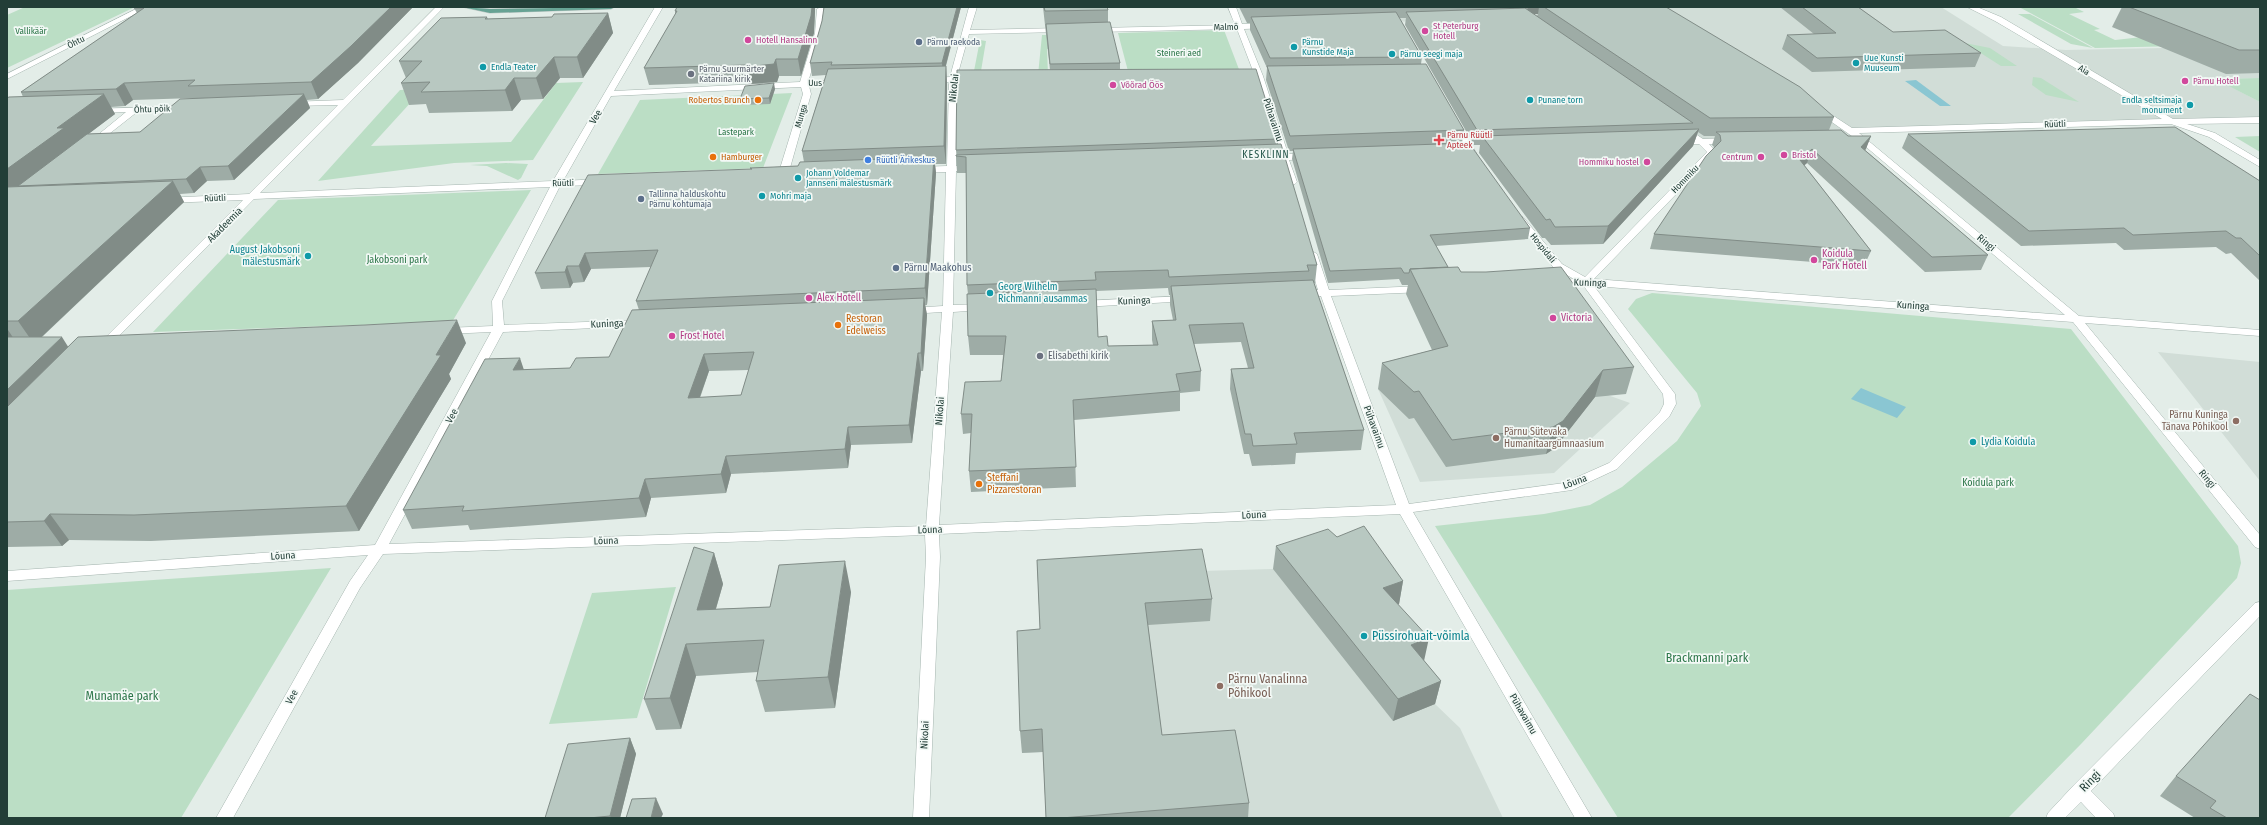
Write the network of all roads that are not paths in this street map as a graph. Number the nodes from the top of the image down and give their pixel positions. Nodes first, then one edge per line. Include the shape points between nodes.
1 (145, 7) edge
2 (440, 7) edge
3 (466, 7) edge
4 (611, 7) edge
5 (659, 7) edge
6 (973, 7) edge
7 (1232, 7) edge
8 (1971, 7) edge
9 (1985, 7) edge
10 (821, 9) dead end
11 (1998, 20) junction
12 (1277, 26) edge
13 (1238, 27) junction
14 (1068, 30) edge
15 (1091, 30) edge
16 (967, 32) junction
17 (1259, 76) junction
18 (1268, 76) edge
19 (7, 77) edge
20 (1247, 77) edge
21 (986, 78) edge
22 (953, 79) junction
23 (921, 80) edge
24 (850, 82) edge
25 (804, 83) junction
26 (609, 94) junction
27 (345, 102) junction
28 (283, 104) edge
29 (1809, 104) edge
30 (197, 107) edge
31 (136, 110) junction
32 (88, 111) edge
33 (1450, 116) edge
34 (2260, 120) edge
35 (2170, 121) junction
36 (2177, 131) edge
37 (1689, 132) edge
38 (1848, 135) junction
39 (1702, 141) junction
40 (1740, 141) edge
41 (1670, 142) edge
42 (1474, 149) junction
43 (1457, 150) edge
44 (82, 151) edge
45 (1317, 156) edge
46 (1285, 157) junction
47 (1260, 158) edge
48 (1478, 161) edge
49 (2260, 164) edge
50 (983, 168) edge
51 (950, 169) junction
52 (910, 170) edge
53 (771, 176) edge
54 (558, 182) junction
55 (610, 182) edge
56 (1295, 193) edge
57 (255, 196) junction
58 (153, 200) edge
59 (1514, 211) edge
60 (1309, 243) edge
61 (1586, 282) junction
62 (1544, 283) edge
63 (1432, 288) edge
64 (1325, 294) junction
65 (1294, 295) edge
66 (1199, 299) edge
67 (1072, 304) edge
68 (993, 307) edge
69 (948, 309) junction
70 (900, 311) edge
71 (2076, 319) junction
72 (656, 322) edge
73 (499, 329) junction
74 (435, 332) edge
75 (2260, 333) edge
76 (119, 345) edge
77 (1404, 509) junction
78 (932, 530) junction
79 (2260, 544) edge
80 (379, 549) junction
81 (7, 576) edge
82 (2260, 607) edge
83 (2080, 790) junction
84 (224, 818) edge
85 (921, 818) edge
86 (1584, 818) edge
87 (2054, 818) edge
88 (2107, 818) edge

1 - 19 street, Õhtu
2 - 27 street, Akadeemia
3 - 4 main road via 490,11
5 - 26 street, Vee
6 - 16 street, Nikolai
7 - 13 street, Pühavaimu
8 - 11 street, Aia
9 - 11 street, Aia
10 - 25 street, Munga via 819,32
11 - 35 street, Aia
12 - 13 street, Malmö
13 - 15 street, Malmö
13 - 17 street, Pühavaimu
14 - 16 street
16 - 22 street, Nikolai
17 - 18 street
17 - 20 street
17 - 46 street, Pühavaimu
21 - 22 street
22 - 23 street
22 - 51 street, Nikolai
24 - 25 street, Uus
25 - 26 street, Uus via 735,89
25 - 53 street, Munga via 807,94 787,165 787,175
26 - 54 street, Vee
27 - 28 street
27 - 57 street, Akadeemia
29 - 38 street, Ringi
30 - 31 street, Õhtu põik
31 - 32 street, Õhtu põik
31 - 44 street
33 - 42 street
34 - 35 street, Rüütli
35 - 36 street, Aia
35 - 38 street, Rüütli
35 - 49 street, Aia via 2212,136
37 - 39 street
38 - 71 street, Ringi via 1862,139
39 - 40 street
39 - 41 street
39 - 61 street, Hommiku via 1712,152
42 - 43 street
42 - 48 street
45 - 46 street
46 - 47 street
46 - 56 street, Pühavaimu
50 - 51 street
51 - 52 street
51 - 69 street, Nikolai
54 - 55 street, Rüütli
54 - 57 street, Rüütli
54 - 73 street, Vee via 497,301
57 - 58 street, Rüütli
57 - 76 street, Akadeemia via 99,347
59 - 61 street, Hospidali via 1558,266
60 - 64 street, Pühavaimu
61 - 62 street, Kuninga
61 - 71 street, Kuninga
61 - 77 street, Lõuna via 1669,394 1670,404 1665,414 1613,466 1567,487
63 - 64 street
64 - 65 street
64 - 77 street, Pühavaimu
66 - 67 street, Kuninga
68 - 69 street
69 - 70 street
69 - 78 street, Nikolai
71 - 75 street, Kuninga
71 - 79 street, Ringi
72 - 73 street, Kuninga
73 - 74 street, Kuninga
73 - 80 street, Vee
77 - 78 street, Lõuna
77 - 86 street, Pühavaimu
78 - 80 street, Lõuna
78 - 85 street, Nikolai via 933,557
80 - 81 street, Lõuna
80 - 84 street, Vee via 355,585
82 - 83 street, Ringi
83 - 87 street, Ringi
83 - 88 street

